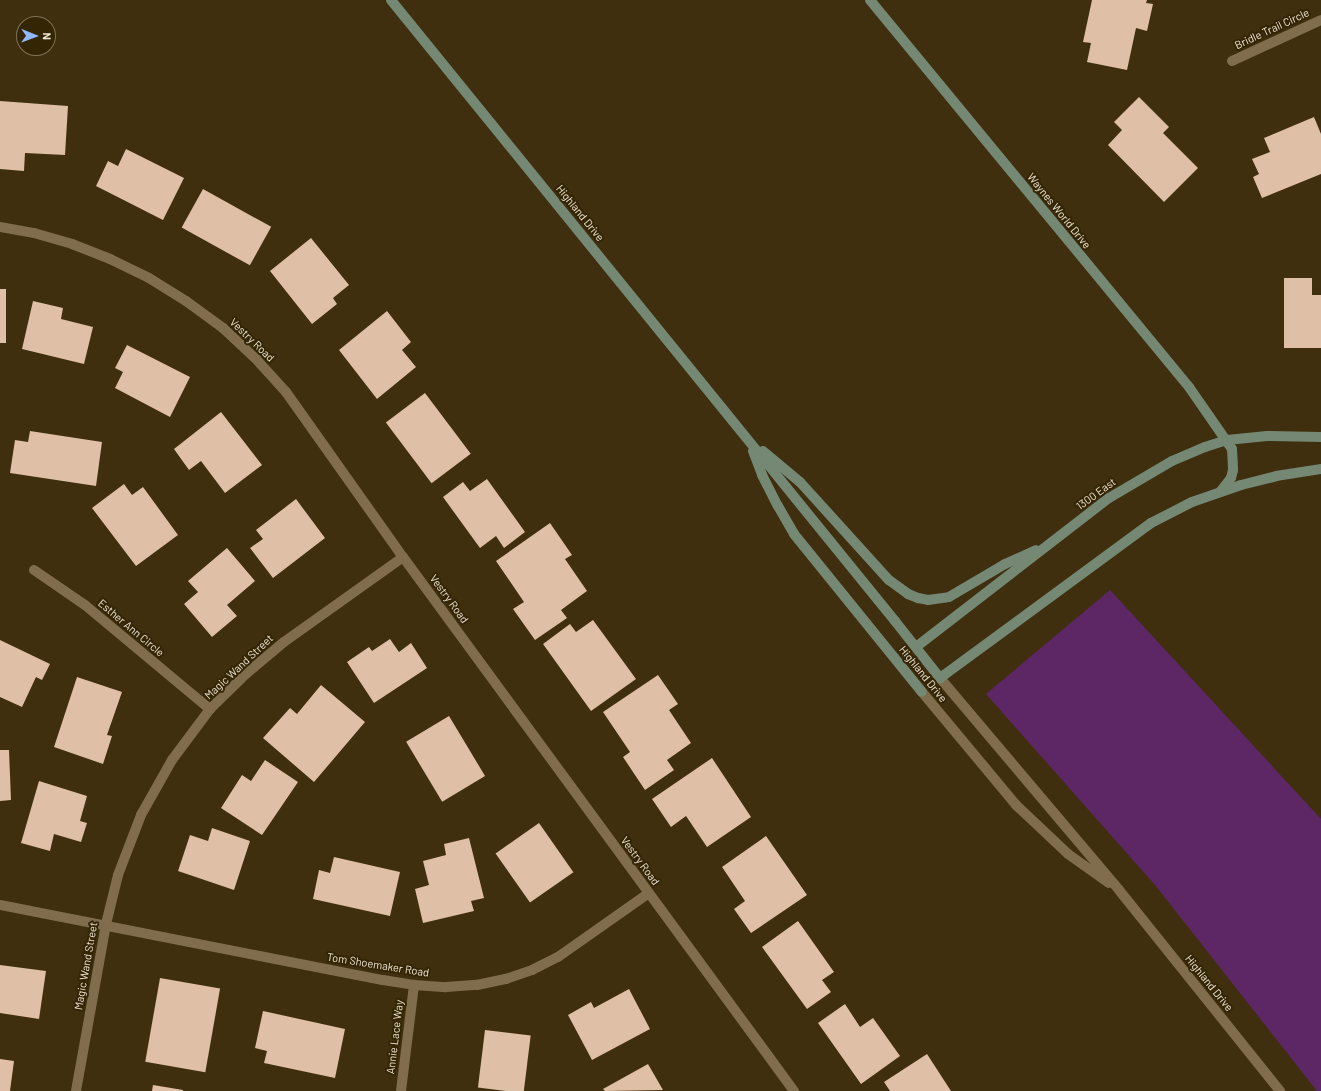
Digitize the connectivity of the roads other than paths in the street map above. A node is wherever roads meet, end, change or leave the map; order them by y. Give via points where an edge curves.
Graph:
1 (391, 0) edge
2 (870, 0) edge
3 (1321, 20) edge
4 (1232, 61) dead end
5 (0, 227) edge
6 (1321, 437) edge
7 (1227, 440) junction
8 (750, 442) junction
9 (1321, 469) edge
10 (1221, 491) junction
11 (1048, 545) junction
12 (403, 557) junction
13 (34, 570) dead end
14 (916, 647) junction
15 (940, 678) junction
16 (922, 692) joint
17 (210, 709) junction
18 (1118, 890) junction
19 (649, 893) junction
20 (0, 904) edge
21 (106, 924) junction
22 (414, 985) junction
23 (76, 1091) edge
24 (401, 1091) edge
25 (794, 1091) edge
26 (1280, 1091) edge

1 - 8 main road, Highland Drive
2 - 7 main road, Waynes World Drive via 1189,387
3 - 4 street, Bridle Trail Circle
5 - 12 street, Vestry Road via 72,244 110,259 149,278 223,328 286,392
6 - 7 main road, 1300 East via 1267,436
7 - 10 main road, Waynes World Drive via 1232,449 1233,470 1231,478
7 - 11 main road, 1300 East via 1184,455 1147,474 1109,498
8 - 11 main road via 800,482 889,580 918,598 928,600 949,597 1005,564
8 - 14 main road, Highland Drive
8 - 16 main road, Highland Drive via 762,475 794,534
9 - 10 main road via 1276,476
10 - 15 main road via 1176,510 1139,531
11 - 14 main road, 1300 East
12 - 17 street, Magic Wand Street via 284,642 247,672
12 - 19 street, Vestry Road
13 - 17 street, Esther Ann Circle via 85,605
14 - 15 main road, Highland Drive
15 - 18 street, Highland Drive
16 - 18 street, Highland Drive via 1016,805 1068,854
17 - 21 street, Magic Wand Street via 172,760 142,815 118,875
18 - 26 street, Highland Drive
19 - 22 street, Tom Shoemaker Road via 558,958 532,970 477,985
19 - 25 street, Vestry Road
20 - 21 street, Tom Shoemaker Road
21 - 22 street, Tom Shoemaker Road
21 - 23 street, Magic Wand Street
22 - 24 street, Annie Lace Way

